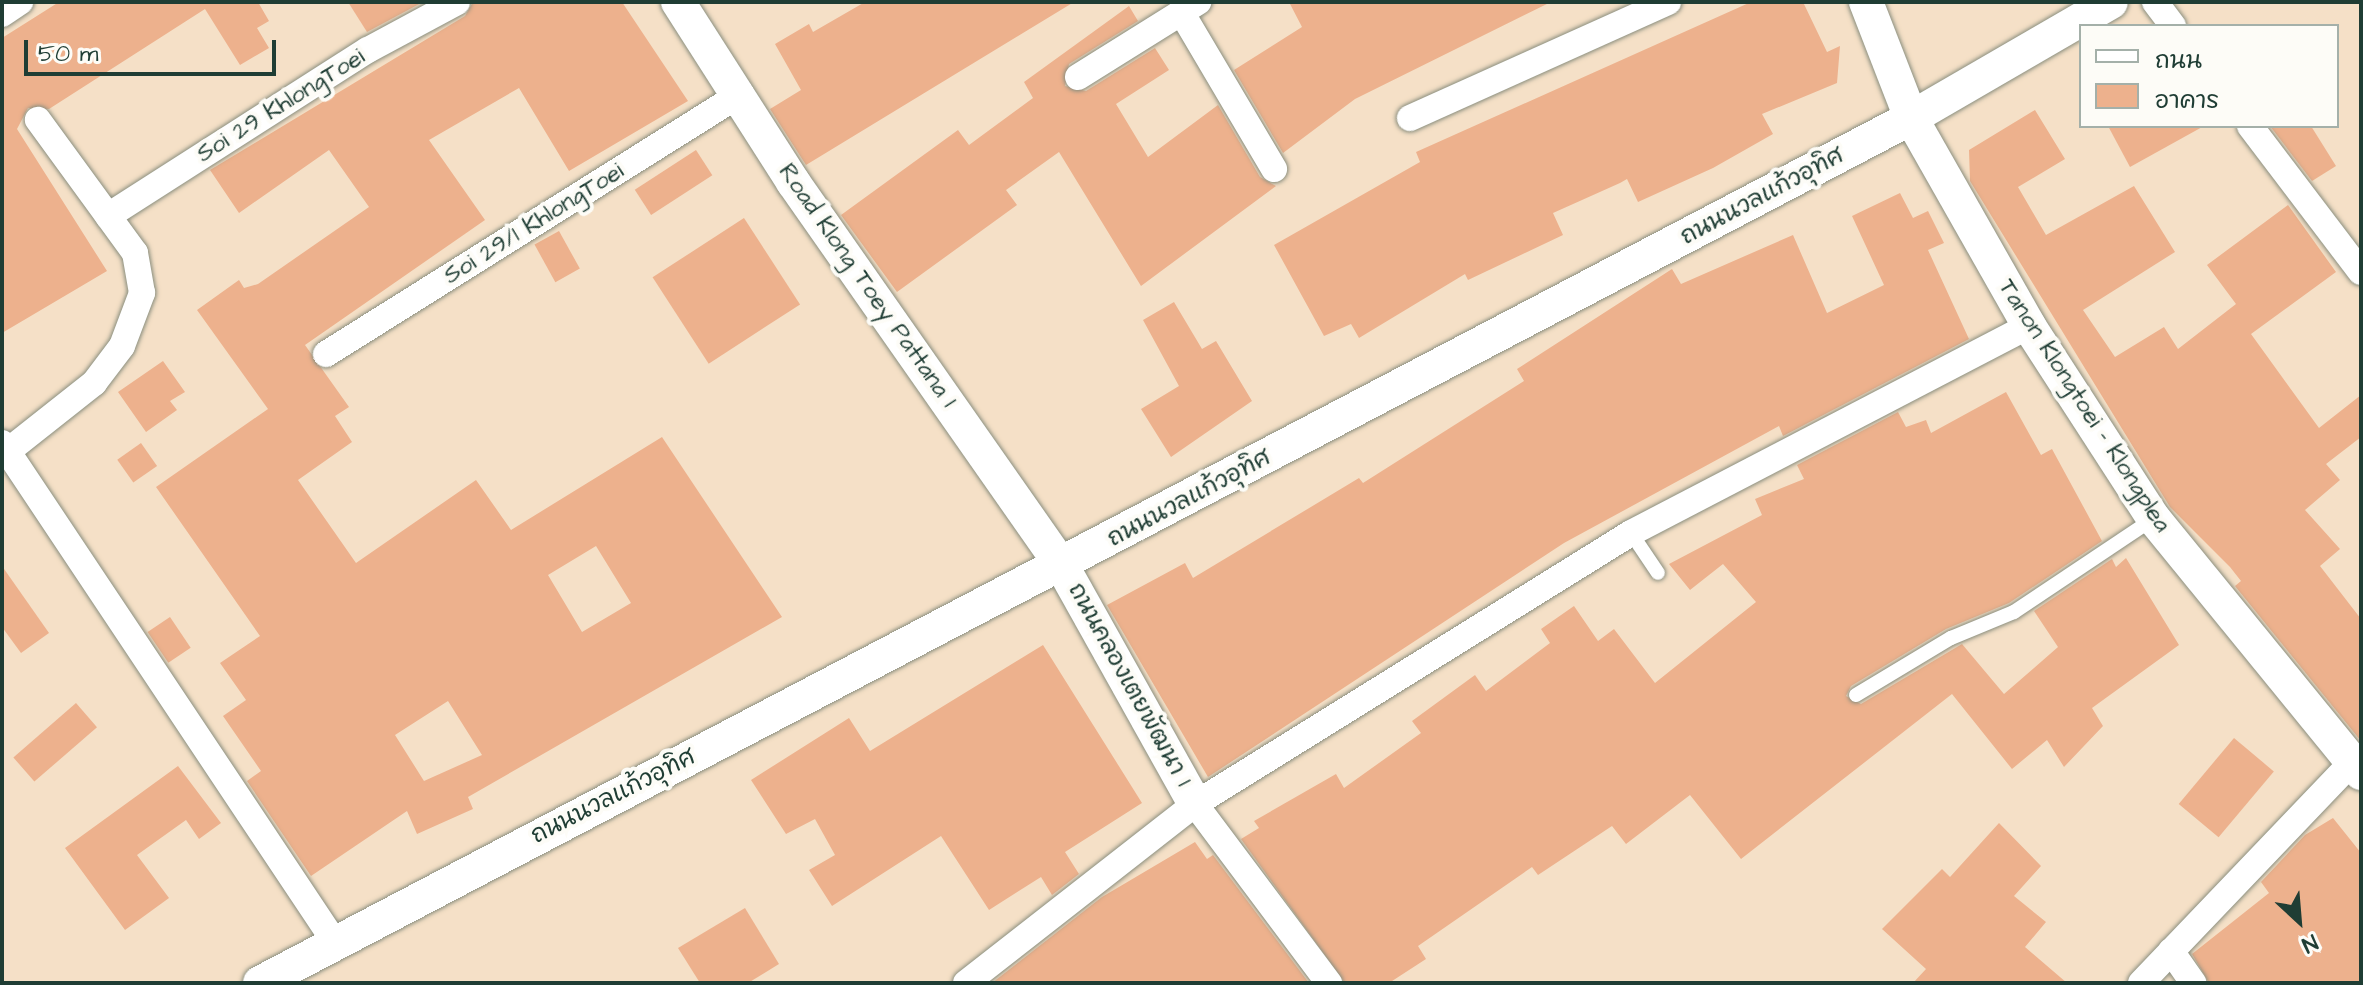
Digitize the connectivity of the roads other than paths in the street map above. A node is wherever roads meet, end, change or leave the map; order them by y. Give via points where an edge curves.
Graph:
1 (20, 2) edge
2 (457, 2) edge
3 (678, 2) edge
4 (1668, 2) edge
5 (1866, 2) edge
6 (2111, 2) edge
7 (2155, 2) edge
8 (1190, 8) edge
9 (2, 14) edge
10 (2172, 24) edge
11 (1078, 77) dead end
12 (741, 94) junction
13 (1410, 118) dead end
14 (1911, 118) junction
15 (38, 120) dead end
16 (2252, 128) edge
17 (1274, 169) dead end
18 (108, 216) junction
19 (2361, 272) edge
20 (2029, 326) junction
21 (326, 354) dead end
22 (5, 447) edge
23 (2154, 519) junction
24 (1631, 533) junction
25 (1062, 566) junction
26 (1658, 573) dead end
27 (1856, 695) dead end
28 (2357, 768) edge
29 (1195, 804) junction
30 (334, 941) junction
31 (2171, 951) junction
32 (260, 983) edge
33 (966, 983) edge
34 (1329, 983) edge
35 (2141, 983) edge
36 (2193, 983) edge

1 - 9 street
2 - 18 street, Soi 29 KhlongToei via 368,50
3 - 12 street, Road Klong Toey Pattana 1
4 - 13 street
5 - 14 street, Tanon Klongtoei - Klongplea
6 - 14 street, ถนนนวลแก้วอุทิศ
7 - 10 street
8 - 11 street
8 - 17 street
12 - 21 street, Soi 29/1 KhlongToei
12 - 25 street, Road Klong Toey Pattana 1 via 793,182
14 - 20 street, Tanon Klongtoei - Klongplea
14 - 25 street, ถนนนวลแก้วอุทิศ
15 - 18 street
16 - 19 street
18 - 22 street via 142,275 134,319 94,383
20 - 23 street, Tanon Klongtoei - Klongplea
20 - 24 street
22 - 30 street
23 - 27 lane via 2014,612 1951,638
23 - 28 street, Tanon Klongtoei - Klongplea
24 - 26 lane
24 - 29 street
25 - 29 street, ถนนคลองเตยพัฒนา 1
25 - 30 street, ถนนนวลแก้วอุทิศ
28 - 31 street
29 - 33 street
29 - 34 street
30 - 32 street, ถนนนวลแก้วอุทิศ
31 - 35 street
31 - 36 street

